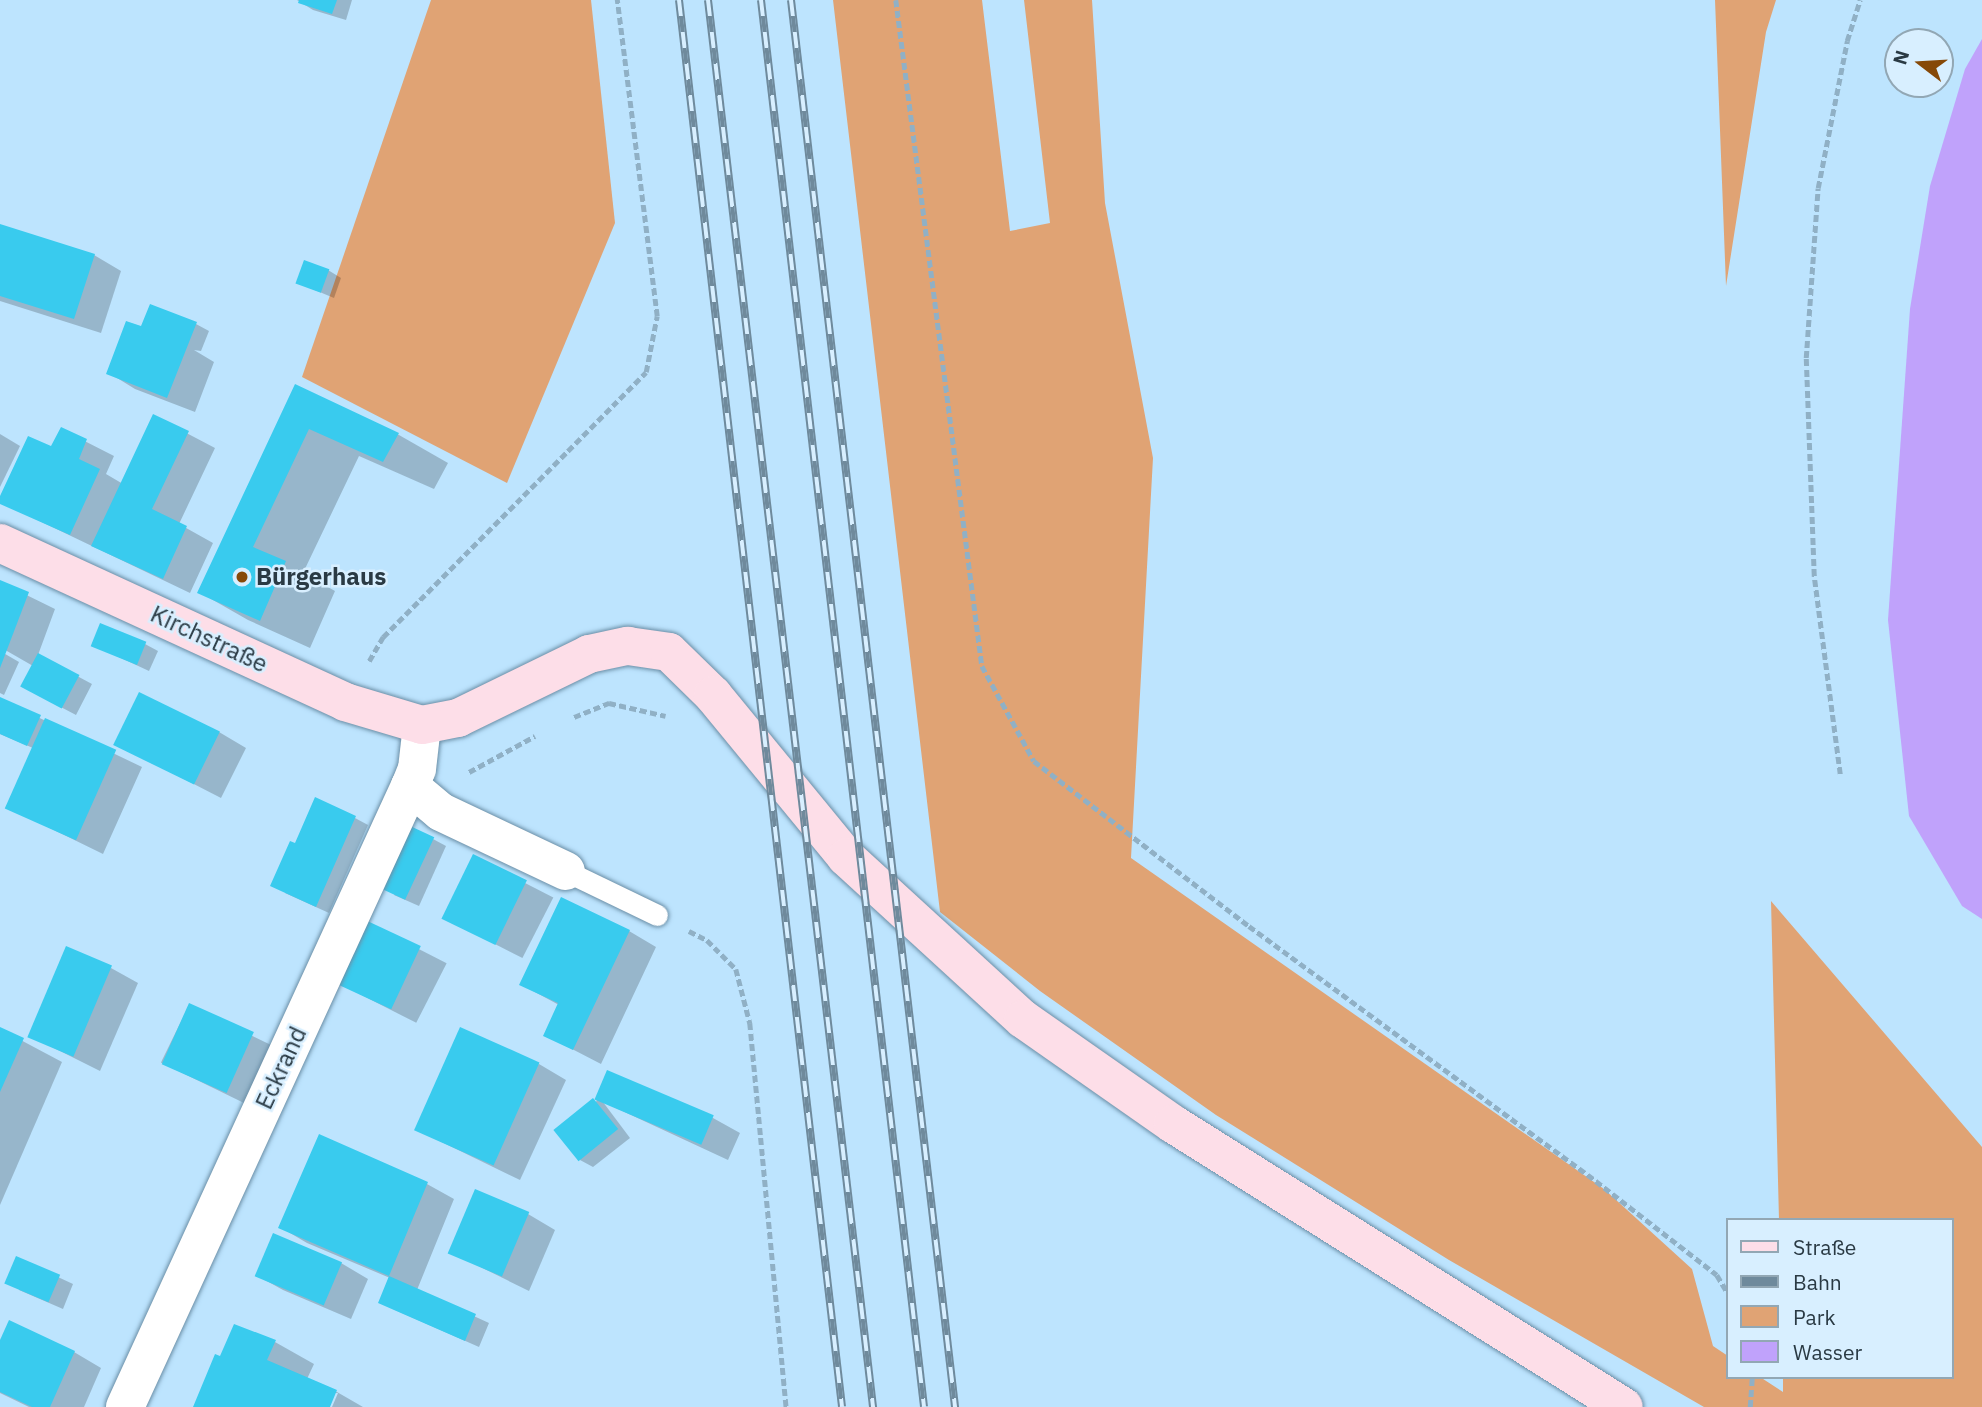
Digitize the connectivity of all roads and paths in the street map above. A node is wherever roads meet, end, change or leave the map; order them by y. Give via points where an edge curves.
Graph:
1 (617, 0) edge
2 (896, 0) edge
3 (1860, 0) edge
4 (0, 542) edge
5 (345, 702) junction
6 (422, 725) junction
7 (1840, 774) dead end
8 (410, 786) junction
9 (566, 871) joint
10 (657, 915) joint
11 (1727, 1291) edge
12 (1752, 1379) edge
13 (125, 1407) edge
14 (786, 1407) edge
15 (1624, 1407) edge
16 (1750, 1407) edge

1 - 5 path via 657,316 646,372 383,637
2 - 11 path via 982,666 1034,761 1607,1190 1717,1275
3 - 7 path via 1847,41 1818,188 1806,358 1814,576
4 - 5 street, Kirchstraße
5 - 6 street, Kirchstraße
6 - 8 street, Eckrand via 417,769
6 - 15 street via 458,718 589,653 628,646 669,652 713,695 846,857 1023,1019 1173,1124
8 - 9 street via 441,812
8 - 13 street, Eckrand
9 - 10 lane
10 - 14 path via 707,940 736,969 747,1009
12 - 16 path

